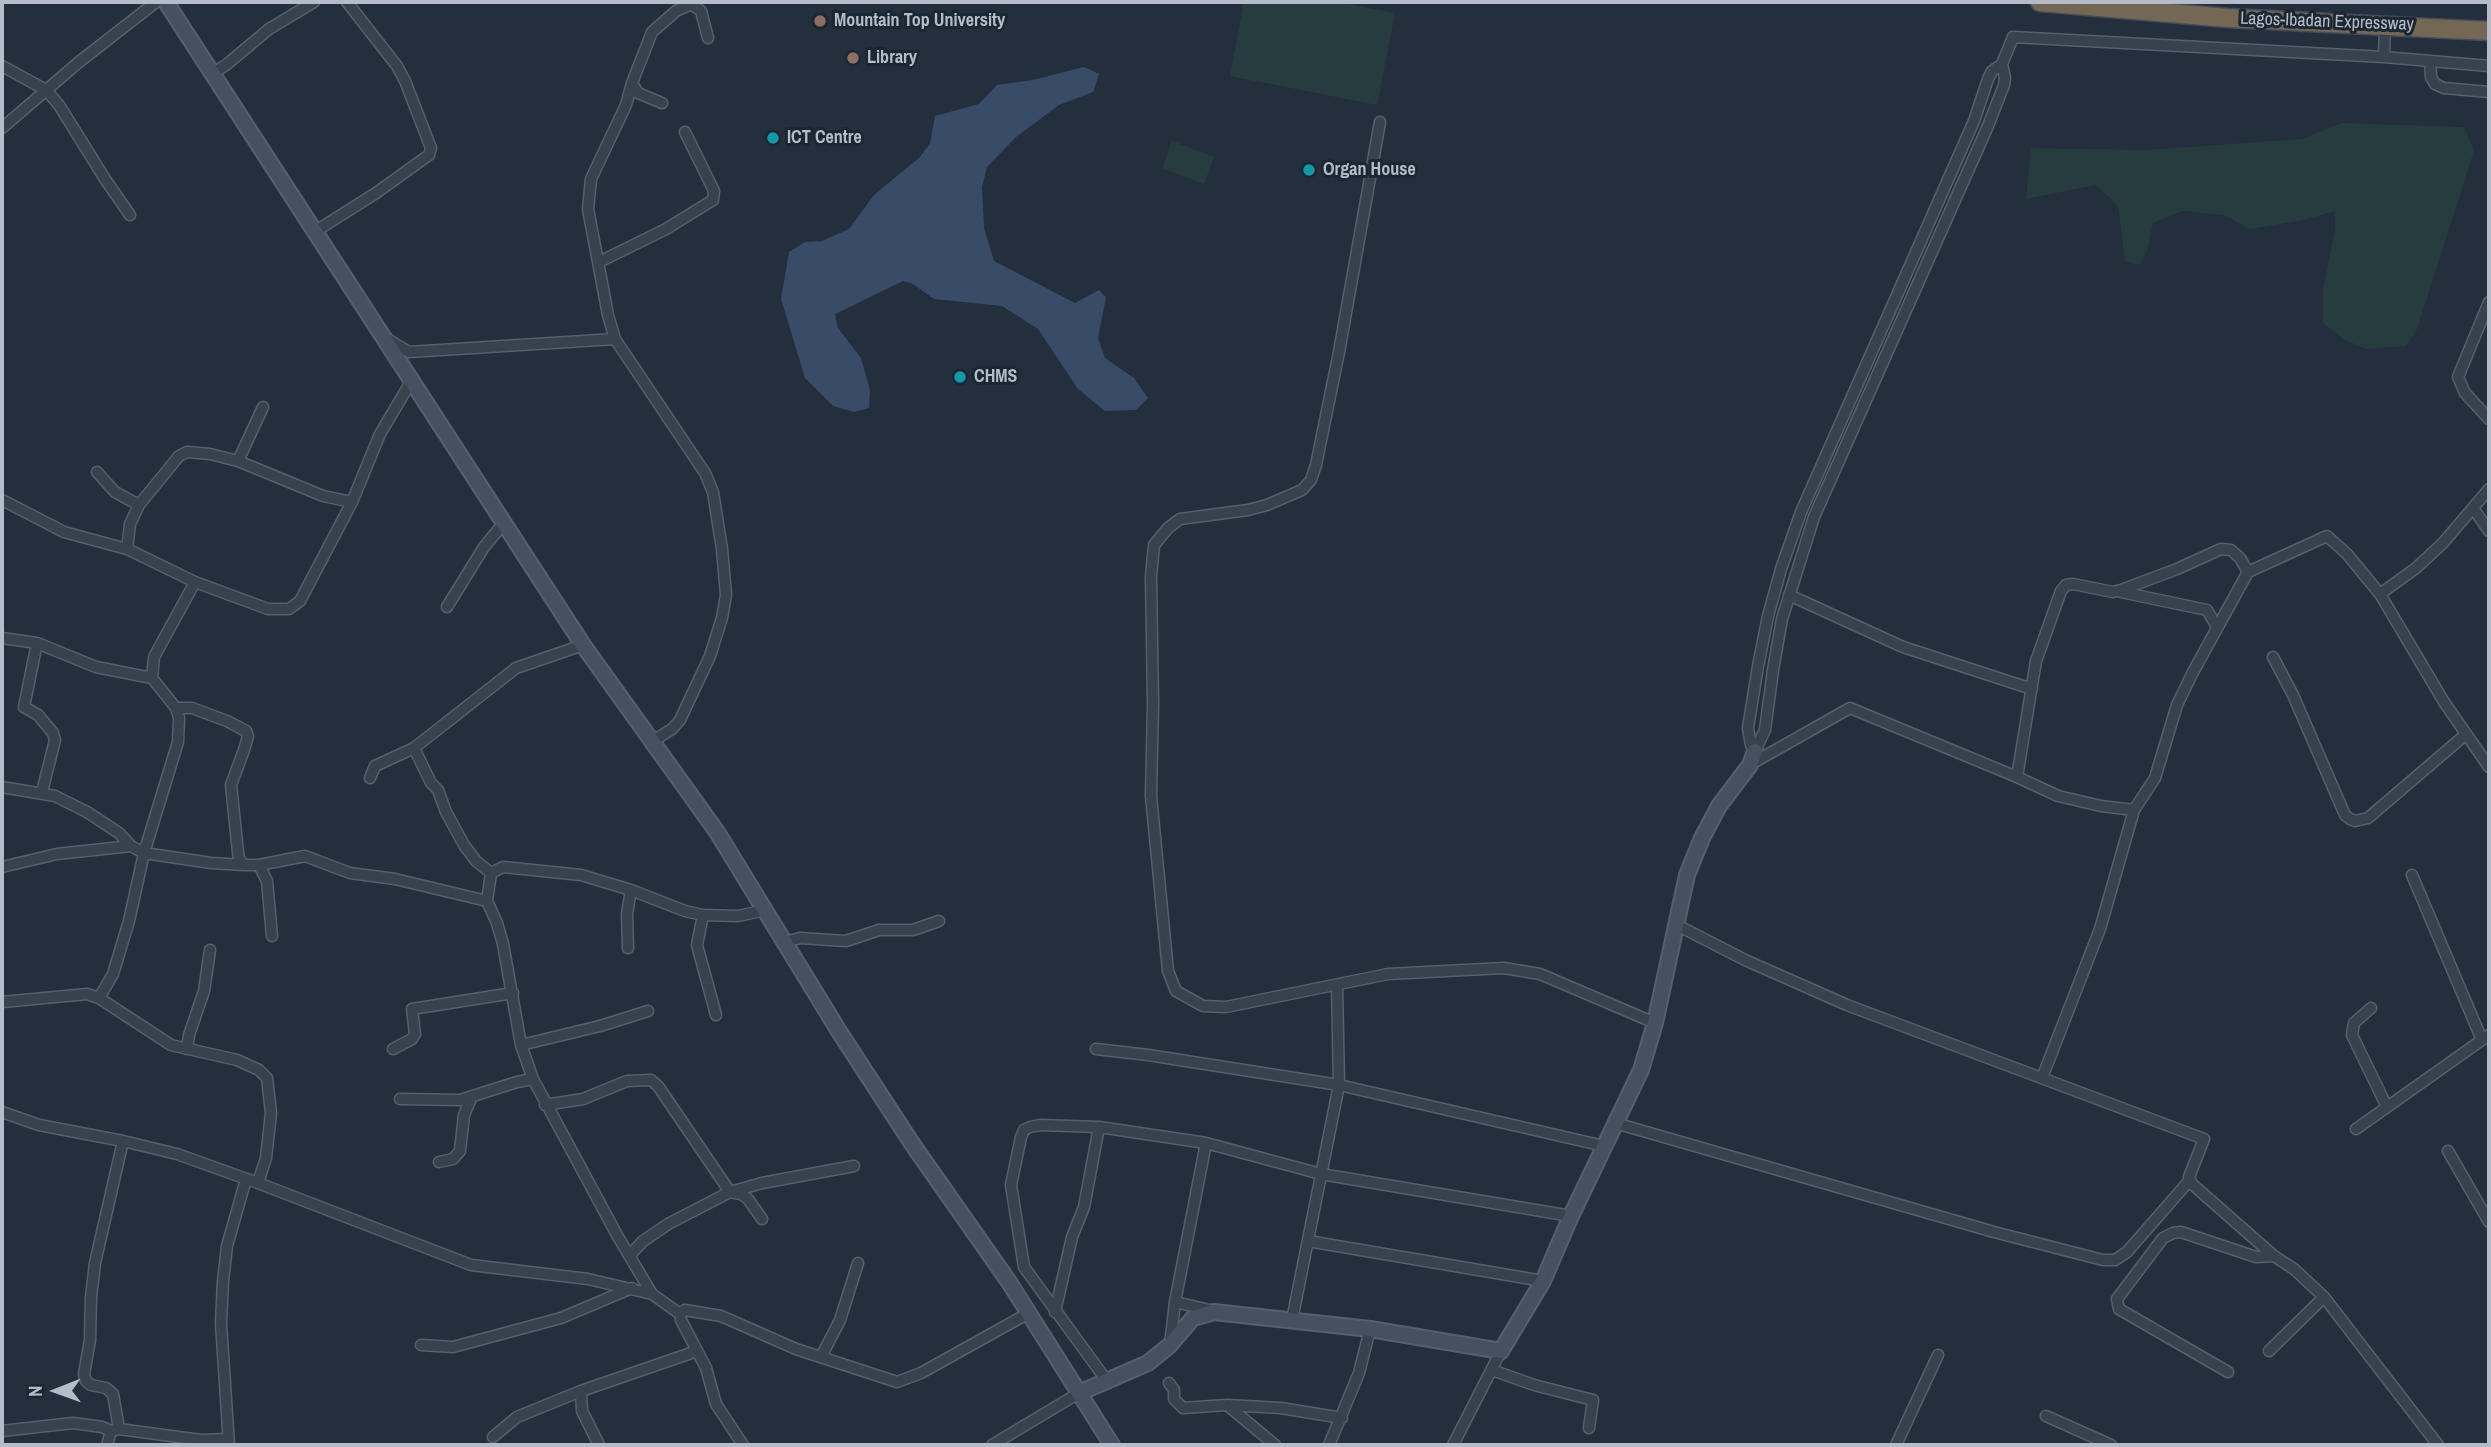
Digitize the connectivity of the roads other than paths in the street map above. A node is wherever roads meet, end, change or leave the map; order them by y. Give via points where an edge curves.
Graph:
1 (156, 2) edge
2 (166, 2) edge
3 (314, 2) edge
4 (347, 2) edge
5 (2040, 2) edge
6 (2385, 25) junction
7 (2489, 31) edge
8 (708, 38) dead end
9 (2384, 57) junction
10 (2430, 62) junction
11 (2002, 64) junction
12 (2, 66) edge
13 (2489, 66) edge
14 (211, 74) junction
15 (632, 83) junction
16 (46, 90) junction
17 (2489, 92) edge
18 (662, 103) dead end
19 (1380, 122) dead end
20 (2, 128) edge
21 (685, 132) dead end
22 (130, 215) dead end
23 (316, 231) junction
24 (599, 262) junction
25 (2489, 302) edge
26 (383, 335) junction
27 (615, 339) junction
28 (412, 380) junction
29 (263, 407) dead end
30 (2489, 419) edge
31 (238, 461) junction
32 (97, 472) dead end
33 (2489, 489) edge
34 (2, 500) edge
35 (352, 502) junction
36 (139, 505) junction
37 (2473, 508) junction
38 (503, 524) junction
39 (2489, 531) edge
40 (127, 549) junction
41 (2249, 572) junction
42 (195, 582) junction
43 (2118, 591) junction
44 (2380, 594) junction
45 (1789, 595) junction
46 (447, 607) dead end
47 (2217, 627) junction
48 (2, 638) edge
49 (37, 643) junction
50 (583, 645) junction
51 (2273, 657) dead end
52 (152, 673) junction
53 (2032, 689) junction
54 (176, 708) junction
55 (2465, 735) junction
56 (653, 741) junction
57 (414, 748) junction
58 (1752, 758) junction
59 (2489, 767) edge
60 (2017, 777) junction
61 (370, 778) dead end
62 (2, 787) edge
63 (42, 792) junction
64 (2134, 810) junction
65 (131, 846) junction
66 (144, 853) junction
67 (244, 865) junction
68 (259, 865) junction
69 (2, 867) edge
70 (491, 873) junction
71 (2412, 876) dead end
72 (631, 890) junction
73 (487, 901) junction
74 (766, 910) junction
75 (703, 915) junction
76 (939, 921) dead end
77 (1675, 925) junction
78 (272, 936) dead end
79 (785, 942) junction
80 (628, 948) dead end
81 (210, 950) dead end
82 (1337, 985) junction
83 (513, 993) junction
84 (99, 998) junction
85 (2, 1002) edge
86 (2371, 1008) dead end
87 (648, 1012) dead end
88 (716, 1015) dead end
89 (1655, 1023) junction
90 (2486, 1038) edge
91 (521, 1045) junction
92 (187, 1049) junction
93 (393, 1049) dead end
94 (1096, 1049) dead end
95 (2042, 1078) junction
96 (533, 1079) junction
97 (1339, 1085) junction
98 (472, 1096) junction
99 (400, 1099) dead end
100 (545, 1105) junction
101 (2386, 1107) junction
102 (2, 1112) edge
103 (1615, 1123) junction
104 (1099, 1127) junction
105 (2356, 1129) dead end
106 (124, 1141) junction
107 (1206, 1143) junction
108 (1604, 1146) junction
109 (2448, 1151) dead end
110 (439, 1163) dead end
111 (854, 1166) dead end
112 (1321, 1174) junction
113 (246, 1179) junction
114 (2189, 1181) junction
115 (258, 1183) junction
116 (730, 1192) junction
117 (1571, 1216) junction
118 (762, 1219) dead end
119 (2489, 1222) edge
120 (1308, 1241) junction
121 (630, 1255) junction
122 (2274, 1256) junction
123 (858, 1263) dead end
124 (1543, 1281) junction
125 (633, 1288) junction
126 (652, 1294) junction
127 (2324, 1297) junction
128 (1175, 1301) junction
129 (1055, 1312) junction
130 (1214, 1312) junction
131 (680, 1314) junction
132 (1027, 1314) junction
133 (1292, 1320) junction
134 (1370, 1329) junction
135 (421, 1345) dead end
136 (1170, 1345) junction
137 (1501, 1350) junction
138 (697, 1351) junction
139 (2269, 1351) dead end
140 (1938, 1355) dead end
141 (821, 1357) junction
142 (1492, 1370) junction
143 (2228, 1371) dead end
144 (1107, 1381) junction
145 (1169, 1383) dead end
146 (580, 1391) junction
147 (1079, 1393) junction
148 (1227, 1405) junction
149 (2046, 1416) dead end
150 (1342, 1418) junction
151 (1589, 1428) dead end
152 (115, 1430) junction
153 (2, 1431) edge
154 (493, 1437) dead end
155 (228, 1442) edge
156 (107, 1445) edge
157 (599, 1445) edge
158 (743, 1445) edge
159 (992, 1445) edge
160 (1112, 1445) edge
161 (1275, 1445) edge
162 (1329, 1445) edge
163 (1453, 1445) edge
164 (1896, 1445) edge
165 (2111, 1445) edge
166 (2438, 1445) edge

1 - 16 street
2 - 14 street
3 - 14 street via 269,29
4 - 23 street via 397,66 431,148 429,155 376,194
5 - 6 highway, Lagos-Ibadan Expressway
6 - 7 highway, Lagos-Ibadan Expressway
6 - 9 street
8 - 15 street via 701,11 691,4 676,11 652,32
9 - 10 street
9 - 11 street via 2013,37
10 - 13 street
10 - 17 street via 2435,84
11 - 45 street via 2004,85 1988,126 1814,517
11 - 58 street via 1988,79 1974,121 1801,512 1781,569 1758,666 1748,728
12 - 16 street
14 - 23 street
15 - 18 street via 638,93
15 - 24 street via 590,188 588,209
16 - 20 street
16 - 22 street
19 - 82 street via 1311,480 1302,490 1267,505 1180,519 1154,545 1151,576 1151,796 1168,971 1176,991 1203,1006 1226,1007
21 - 24 street via 714,191 713,200
23 - 26 street
24 - 27 street
25 - 30 street via 2458,377 2465,393
26 - 27 street via 409,352
26 - 28 street
27 - 56 street via 705,473 713,492 722,549 726,594 710,656 680,720
28 - 35 street via 380,434
28 - 38 street
29 - 31 street
31 - 35 street via 323,496
31 - 36 street via 210,454 179,456
32 - 36 street via 116,492
33 - 37 street
34 - 40 street via 64,532
35 - 42 street via 300,601 289,609 268,609
36 - 40 street via 130,524
37 - 39 street
37 - 44 street via 2416,568
38 - 46 street
38 - 50 street
40 - 42 street
41 - 43 street via 2231,550 2221,549
41 - 44 street via 2327,536
41 - 47 street
42 - 52 street via 159,647
43 - 47 street via 2207,610
43 - 53 street via 2066,585 2036,661
44 - 55 street
45 - 53 street via 1903,647
45 - 58 street via 1765,730
47 - 64 street via 2177,705 2155,778
48 - 49 street
49 - 52 street via 96,667 134,676
49 - 63 street via 24,707 38,715 55,740
50 - 56 street
50 - 57 street via 516,668
51 - 55 street via 2350,819 2368,818
52 - 54 street
53 - 60 street
54 - 66 street via 178,743
54 - 67 street via 192,708 246,731 231,785 239,859
55 - 59 street
56 - 74 street
57 - 61 street via 375,766
57 - 70 street via 464,845
58 - 60 street via 1850,708
58 - 77 street via 1702,838
60 - 64 street via 2058,796
62 - 63 street
63 - 65 street via 86,812
64 - 95 street via 2100,929
65 - 66 street
65 - 69 street via 57,854
66 - 67 street
66 - 84 street via 113,974
67 - 68 street
68 - 73 street via 305,856 350,873
68 - 78 street via 267,881
70 - 72 street via 503,867 535,869 582,875
70 - 73 street
71 - 90 street
72 - 75 street
72 - 80 street
73 - 83 street via 497,923
74 - 75 street via 738,916
74 - 79 street
75 - 88 street via 698,945
76 - 79 street via 913,930 879,930 846,941 800,938
77 - 89 street
77 - 95 street via 1847,1005
79 - 132 street
81 - 92 street
82 - 89 street via 1388,974 1504,968 1540,974
82 - 97 street
83 - 91 street
83 - 93 street via 412,1009 415,1034
84 - 85 street via 72,994
84 - 92 street via 157,1037
86 - 101 street via 2354,1023 2352,1035
87 - 91 street
89 - 103 street via 1641,1070
90 - 101 street
91 - 96 street
92 - 115 street via 237,1060 267,1078 269,1139
94 - 97 street
95 - 114 street via 2204,1139
96 - 98 street
96 - 100 street
97 - 108 street
97 - 112 street
98 - 99 street
98 - 110 street via 464,1115 460,1151
100 - 116 street via 583,1099 626,1081 651,1080
100 - 121 street
101 - 105 street
102 - 106 street via 39,1125
103 - 108 street
103 - 114 street via 2103,1260 2127,1252
104 - 107 street
104 - 129 street via 1084,1206
104 - 129 street via 1030,1127 1024,1130 1015,1159 1011,1185 1024,1267
106 - 113 street
106 - 152 street via 95,1263 90,1349 84,1374 90,1385 113,1394
107 - 112 street
107 - 128 street
108 - 117 street
109 - 119 street
111 - 116 street
112 - 117 street
112 - 120 street
113 - 115 street
113 - 155 street via 227,1246 223,1281
114 - 122 street
115 - 125 street via 471,1265
116 - 118 street via 748,1199
116 - 121 street via 668,1224
117 - 124 street
120 - 124 street
120 - 133 street
121 - 126 street
122 - 127 street
122 - 143 street via 2256,1257 2173,1233 2163,1238 2117,1299 2119,1309
123 - 141 street
124 - 137 street
125 - 126 street
125 - 135 street via 561,1318 453,1347
126 - 131 street
127 - 139 street
127 - 166 street
128 - 130 street
128 - 136 street
129 - 144 street
130 - 133 street
130 - 136 street via 1193,1318
131 - 138 street
131 - 141 street via 685,1310 721,1316
132 - 141 street via 901,1382
132 - 147 street
133 - 134 street
134 - 137 street
134 - 150 street
136 - 144 street via 1148,1363
137 - 142 street
138 - 146 street
138 - 158 street via 716,1404
140 - 164 street
142 - 151 street via 1593,1400
142 - 163 street
144 - 147 street
145 - 148 street via 1183,1408
146 - 154 street via 517,1417
146 - 157 street via 582,1411
147 - 159 street
147 - 160 street
148 - 150 street
148 - 161 street
149 - 165 street
150 - 162 street
152 - 153 street via 73,1423
152 - 155 street
152 - 156 street

